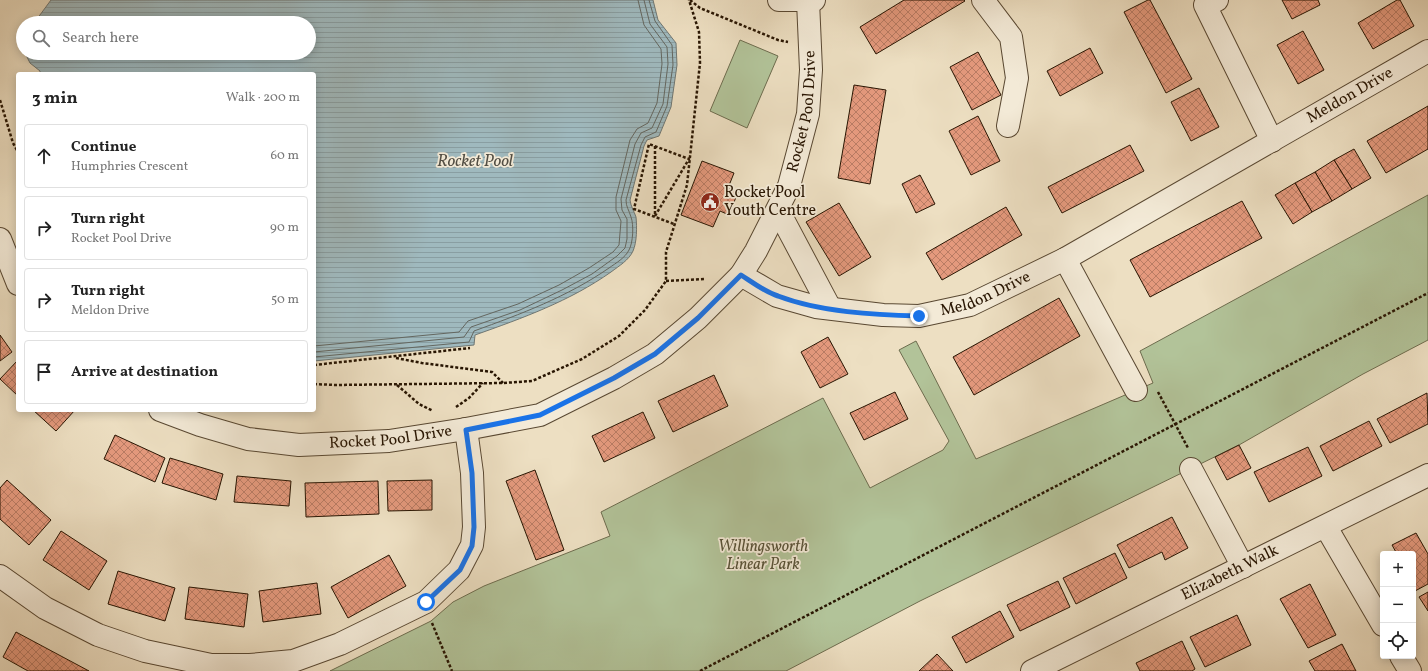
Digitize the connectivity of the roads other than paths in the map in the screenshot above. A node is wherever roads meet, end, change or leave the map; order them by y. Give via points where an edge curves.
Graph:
1 (779, 0) edge
2 (811, 0) edge
3 (983, 0) edge
4 (1217, 0) edge
5 (1428, 51) edge
6 (1008, 126) dead end
7 (1272, 141) junction
8 (778, 210) junction
9 (0, 239) edge
10 (1065, 259) junction
11 (741, 275) junction
12 (16, 279) edge
13 (830, 308) junction
14 (1136, 390) road end
15 (165, 412) edge
16 (452, 424) junction
17 (1191, 469) dead end
18 (1428, 475) edge
19 (1326, 526) junction
20 (1243, 567) junction
21 (0, 576) edge
22 (1382, 623) edge
23 (1403, 659) edge
24 (211, 668) edge
25 (1032, 671) edge
26 (1410, 671) edge

1 - 2 street, Rocket Pool Drive
2 - 8 street, Rocket Pool Drive via 808,114 789,186
3 - 6 street via 1011,37 1017,78
4 - 7 street via 1204,6
5 - 7 street, Meldon Drive
7 - 10 street, Meldon Drive
8 - 11 street, Rocket Pool Drive
8 - 13 street
9 - 12 street
10 - 13 street, Meldon Drive via 970,306 919,316 883,315
10 - 14 street
11 - 13 street, Meldon Drive via 777,296 816,307
11 - 16 street, Rocket Pool Drive via 698,318 661,349 614,378 540,415
15 - 16 street, Rocket Pool Drive via 248,439 299,445 389,441
16 - 24 street via 472,473 472,546 460,570 426,602 340,644 293,661
17 - 20 street
18 - 19 street, Elizabeth Walk
19 - 20 street, Elizabeth Walk
19 - 22 street
20 - 25 street, Elizabeth Walk
21 - 24 street via 45,608 98,635 145,651
23 - 26 street

